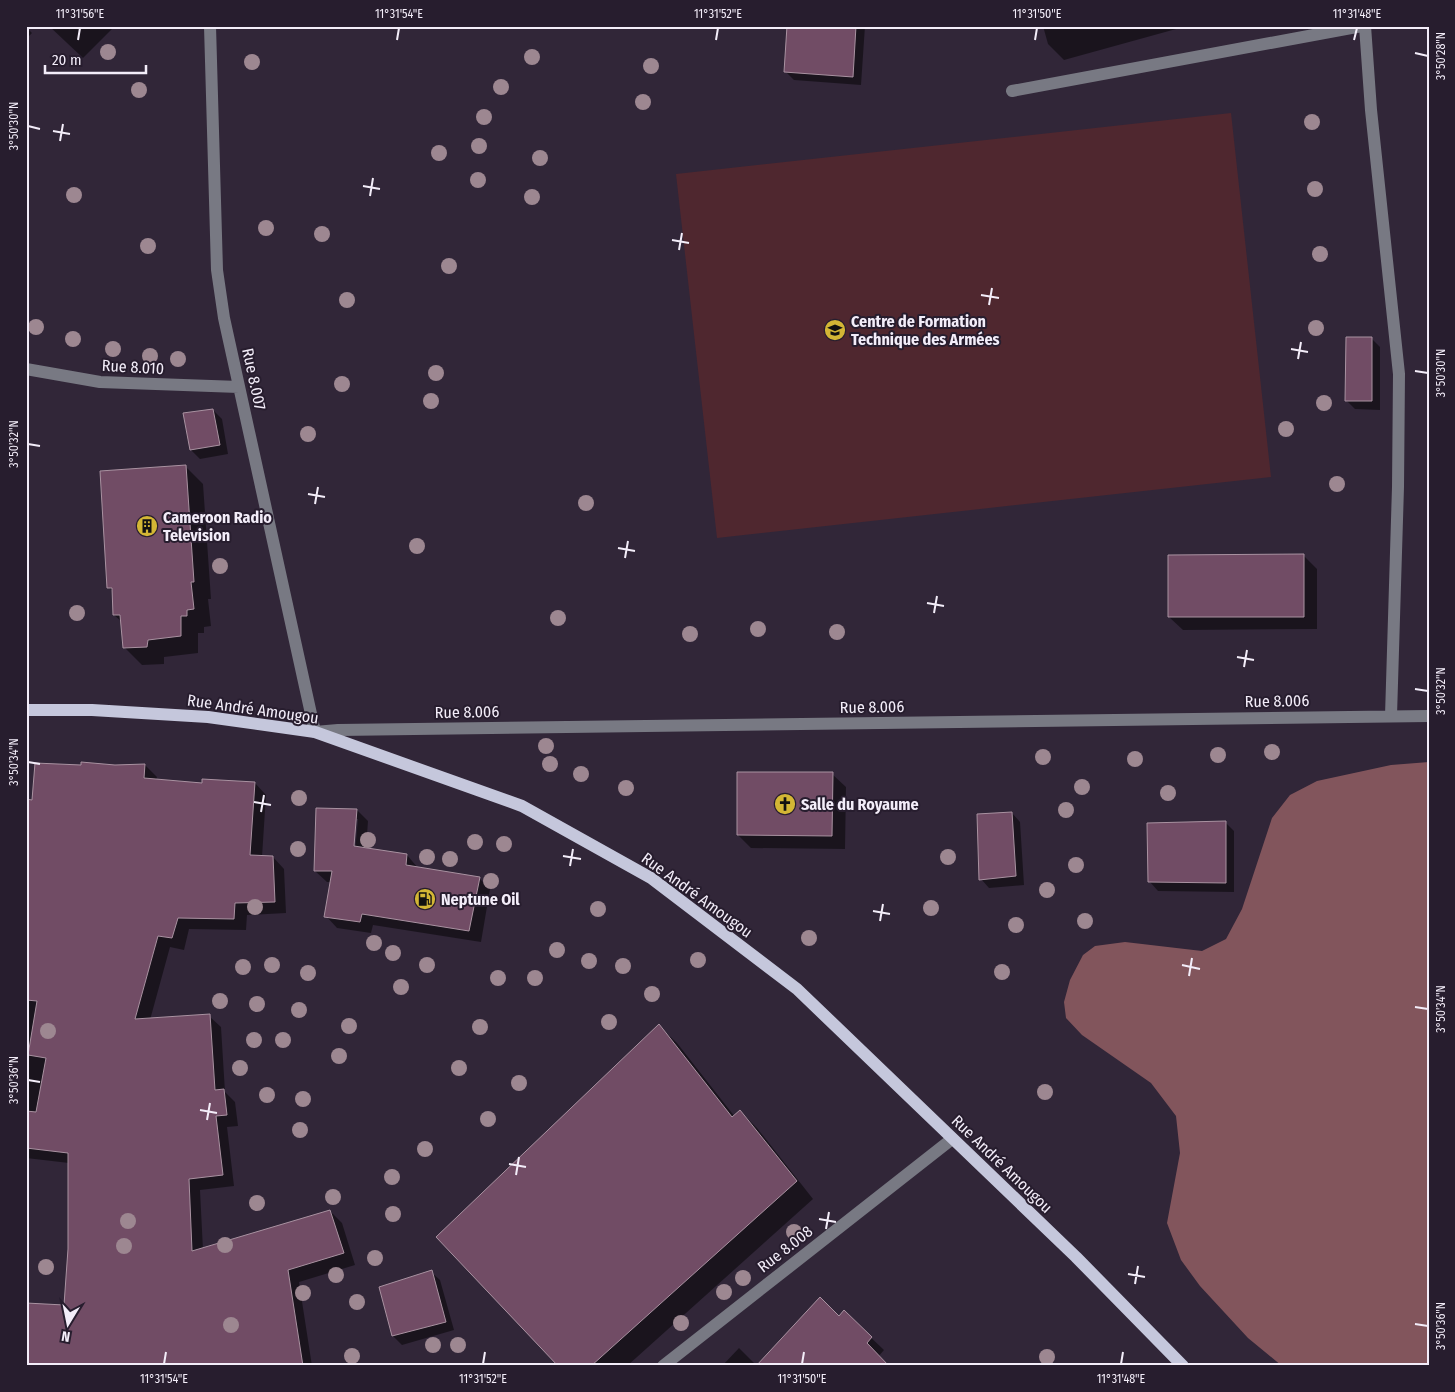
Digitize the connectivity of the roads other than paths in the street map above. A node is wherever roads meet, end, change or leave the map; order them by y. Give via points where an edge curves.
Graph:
1 (210, 26) edge
2 (1363, 26) edge
3 (1012, 92) dead end
4 (26, 369) edge
5 (238, 388) junction
6 (26, 710) edge
7 (1391, 716) junction
8 (1429, 716) edge
9 (315, 732) junction
10 (952, 1139) junction
11 (663, 1366) edge
12 (1183, 1366) edge

1 - 5 street, Rue 8.007 via 217,270
2 - 3 street
2 - 7 street via 1399,374
4 - 5 street, Rue 8.010 via 100,382
5 - 9 street, Rue 8.007
6 - 9 main road, Rue André Amougou via 208,716
7 - 8 street, Rue 8.006
7 - 9 street, Rue 8.006
9 - 10 main road, Rue André Amougou via 522,806 651,878 796,988
10 - 11 street, Rue 8.008
10 - 12 main road, Rue André Amougou via 1076,1257

